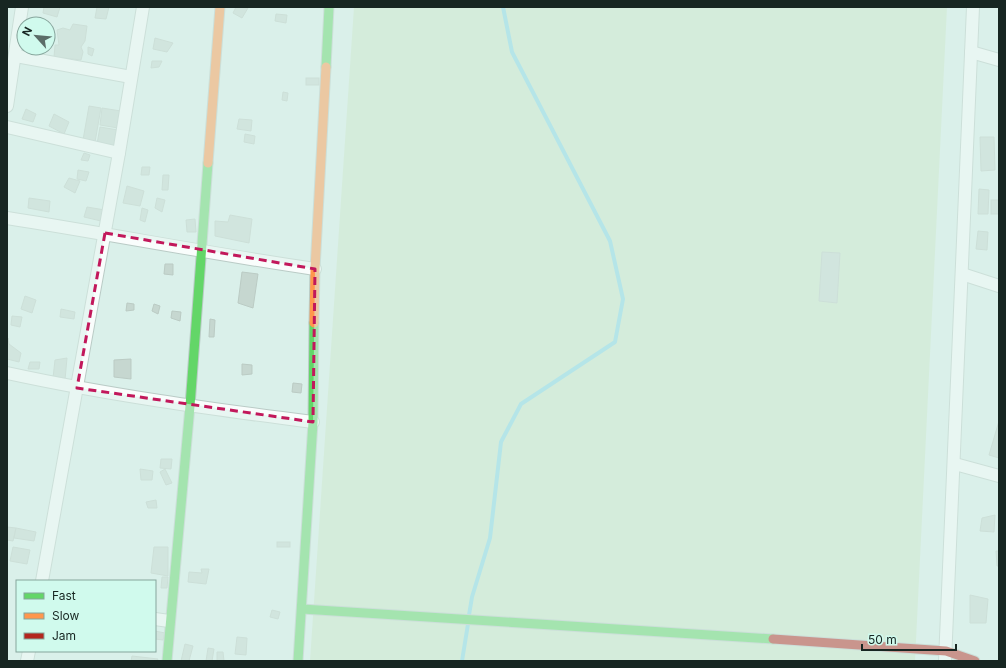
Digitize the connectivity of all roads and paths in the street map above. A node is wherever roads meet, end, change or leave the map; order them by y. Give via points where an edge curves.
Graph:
1 (143, 7) edge
2 (220, 7) edge
3 (329, 7) edge
4 (973, 7) edge
5 (971, 52) junction
6 (16, 56) joint
7 (999, 60) edge
8 (132, 77) junction
9 (7, 106) edge
10 (7, 127) edge
11 (119, 153) junction
12 (7, 218) edge
13 (105, 233) junction
14 (202, 252) junction
15 (315, 269) junction
16 (962, 274) junction
17 (999, 286) edge
18 (7, 373) edge
19 (77, 388) junction
20 (190, 406) junction
21 (314, 422) junction
22 (955, 464) junction
23 (999, 476) edge
24 (42, 580) edge
25 (302, 610) junction
26 (156, 619) edge
27 (169, 621) junction
28 (946, 656) edge
29 (167, 661) edge
30 (298, 661) edge
31 (975, 661) edge

1 - 8 street
2 - 14 street
3 - 15 street
4 - 5 street
5 - 7 street
5 - 16 street
6 - 8 street
6 - 9 street
8 - 11 street
10 - 11 street
11 - 13 street
12 - 13 street
13 - 14 street
13 - 19 street
14 - 15 street
14 - 20 street
15 - 21 street
16 - 17 street
16 - 22 street
18 - 19 street
19 - 20 street
19 - 24 street
20 - 21 street
20 - 27 street
21 - 25 street
22 - 23 street
22 - 28 street
25 - 28 street via 759,637
25 - 30 street
26 - 27 street
27 - 29 street
28 - 31 street

